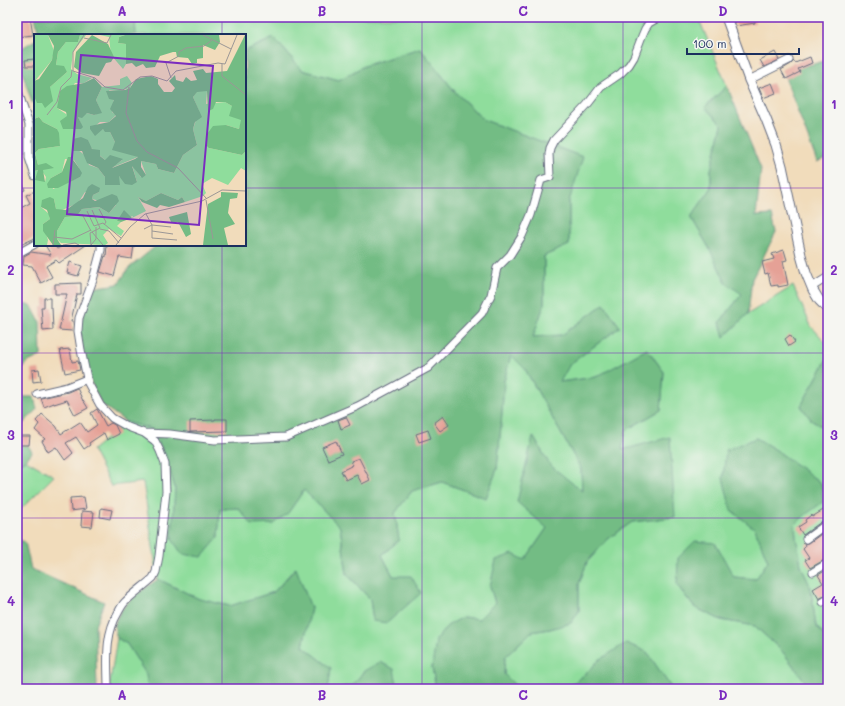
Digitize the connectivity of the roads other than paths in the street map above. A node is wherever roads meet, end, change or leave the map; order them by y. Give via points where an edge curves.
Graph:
1 (660, 17) edge
2 (726, 17) edge
3 (789, 60) dead end
4 (749, 80) junction
5 (17, 88) edge
6 (34, 173) edge
7 (34, 245) edge
8 (101, 246) edge
9 (17, 254) edge
10 (828, 277) edge
11 (812, 288) junction
12 (828, 309) edge
13 (87, 379) junction
14 (37, 394) dead end
15 (144, 433) junction
16 (828, 523) edge
17 (806, 540) dead end
18 (828, 563) edge
19 (813, 572) dead end
20 (108, 689) edge

1 - 15 street via 649,23 645,29 629,65 601,87 554,140 549,154 550,177 541,180 522,236 510,255 497,268 491,295 482,313 428,368 358,406 286,437 215,440
2 - 4 street
3 - 4 street
4 - 11 street via 776,145 801,255
5 - 6 street via 29,125 29,158
7 - 9 street
8 - 13 street via 93,280 79,318 78,331
10 - 11 street
11 - 12 street
13 - 14 street
13 - 15 street via 100,406 112,418
15 - 20 street via 154,442 165,464 166,492 158,565 153,578 124,604 115,618 109,639
16 - 17 street
18 - 19 street

